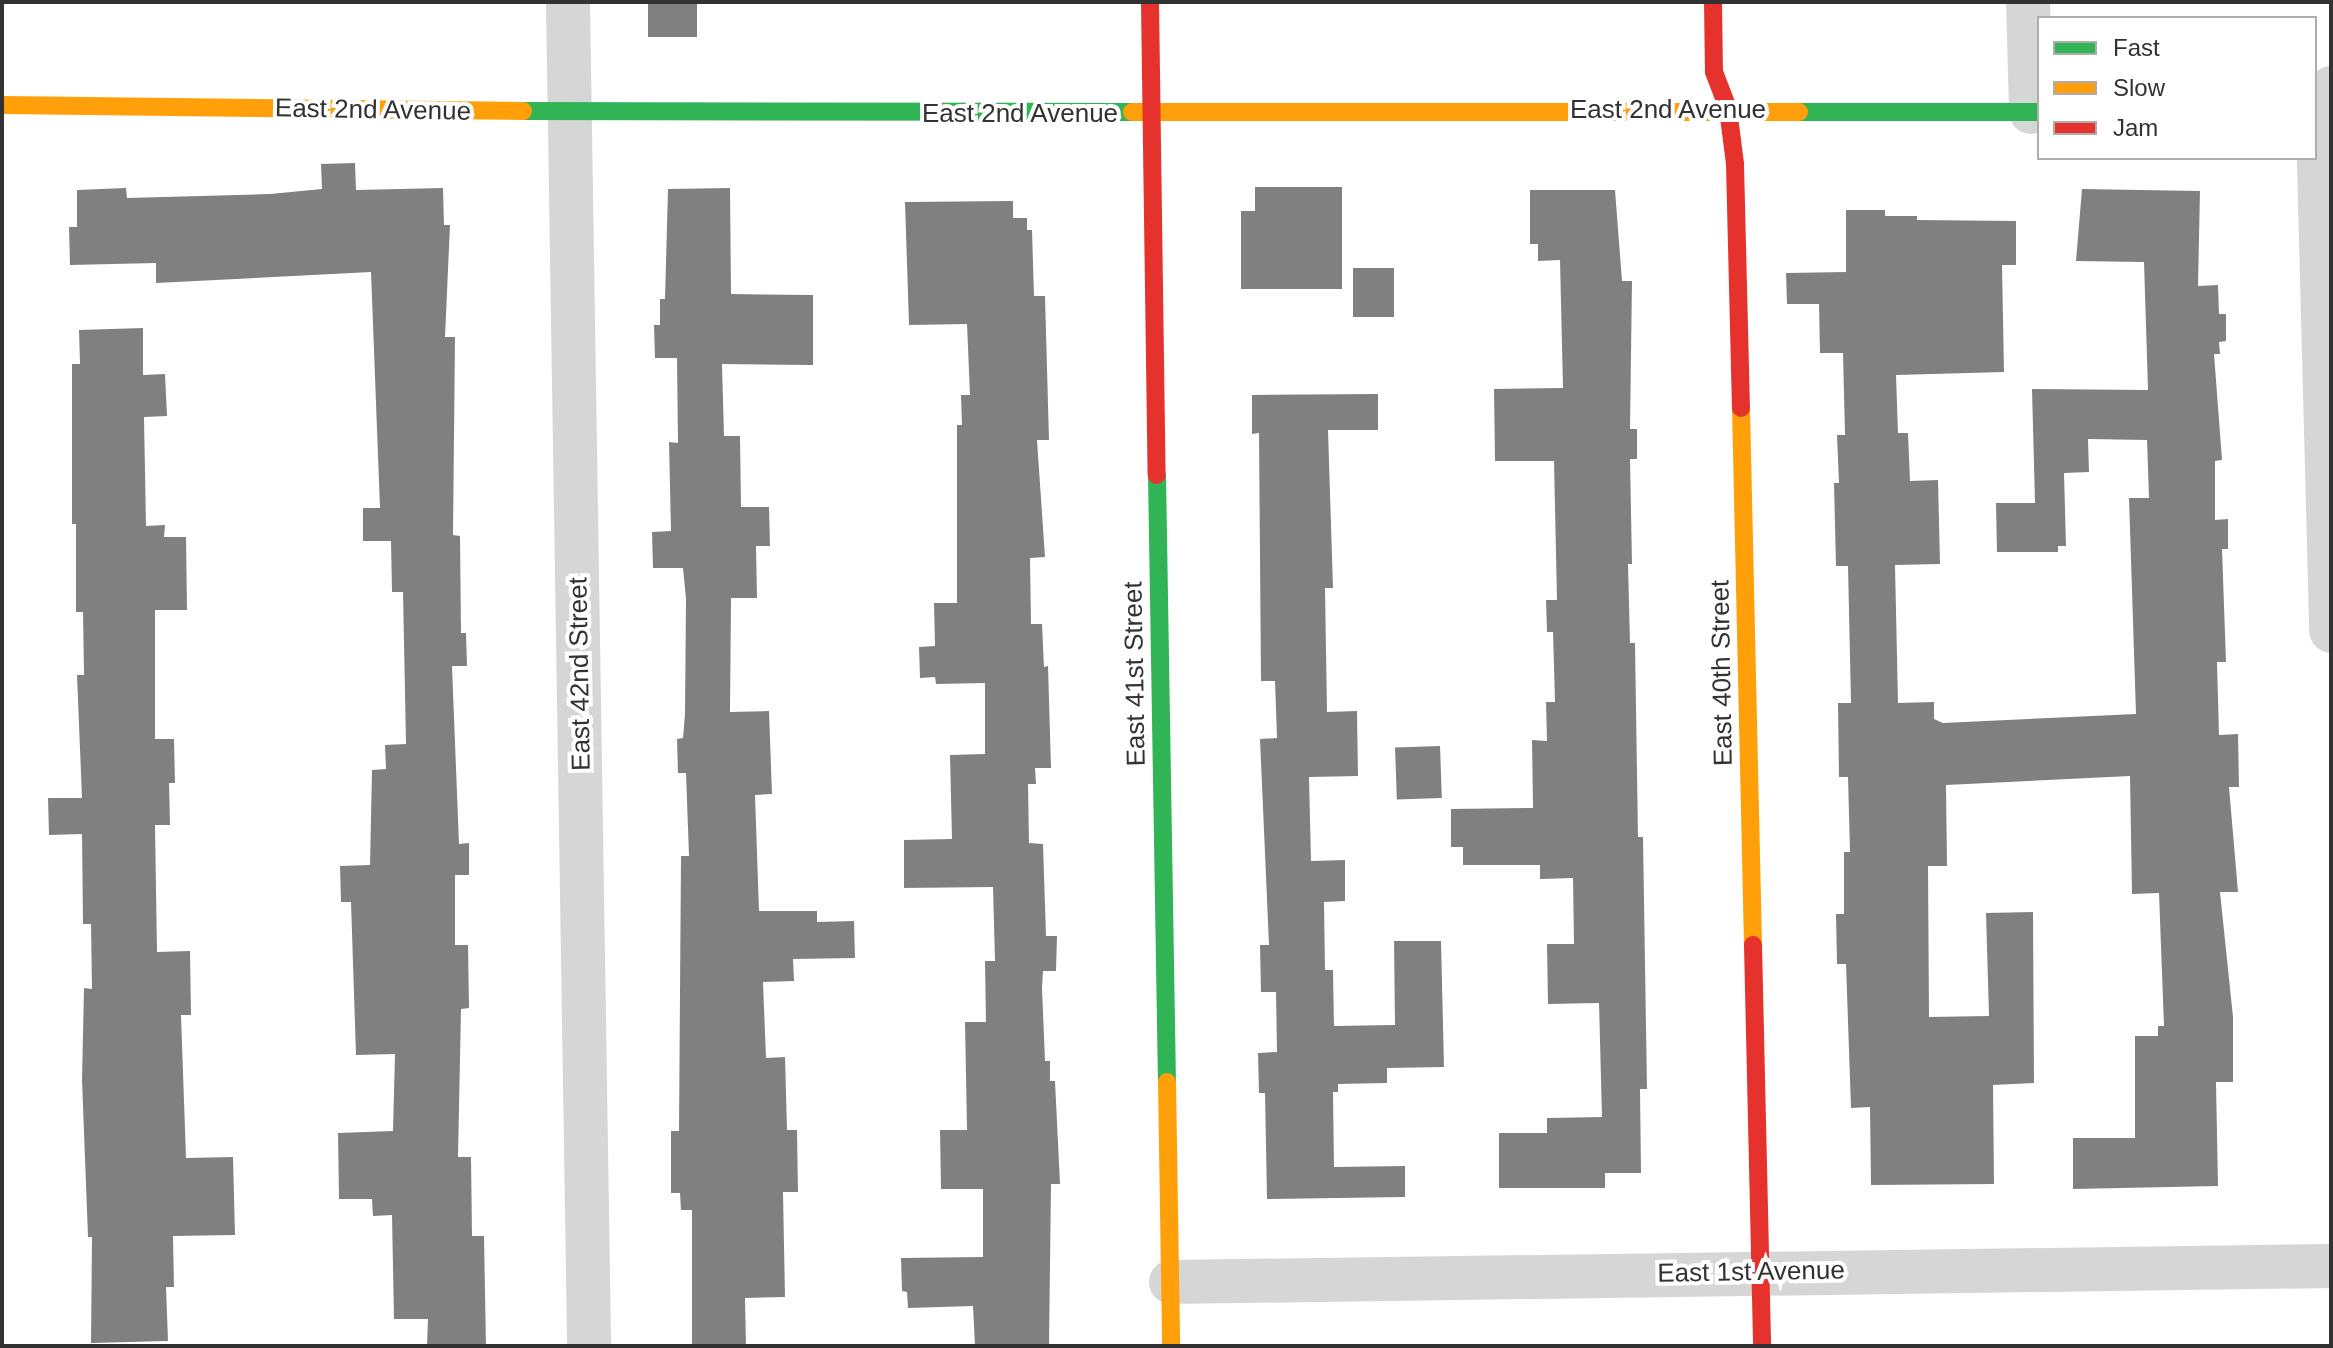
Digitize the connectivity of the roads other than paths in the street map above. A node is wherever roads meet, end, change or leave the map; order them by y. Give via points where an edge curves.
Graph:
1 (568, 2) edge
2 (1150, 2) edge
3 (1713, 2) edge
4 (2028, 2) edge
5 (2, 105) edge
6 (2325, 108) edge
7 (1728, 109) junction
8 (571, 112) junction
9 (2035, 112) edge
10 (1153, 114) junction
11 (2331, 631) edge
12 (2331, 1266) edge
13 (1762, 1272) junction
14 (1171, 1282) junction
15 (589, 1346) edge
16 (1171, 1346) edge
17 (1762, 1346) edge

1 - 8 street, East 42nd Street
2 - 10 street, East 41st Street
3 - 7 street, East 40th Street via 1714,72
4 - 9 street
5 - 8 street, East 2nd Avenue
6 - 11 street via 2319,164
7 - 9 street, East 2nd Avenue
7 - 10 street, East 2nd Avenue
7 - 13 street, East 40th Street via 1735,164
8 - 10 street, East 2nd Avenue
8 - 15 street, East 42nd Street
10 - 14 street, East 41st Street
12 - 13 street, East 1st Avenue
13 - 14 street, East 1st Avenue
13 - 17 street, East 40th Street
14 - 16 street, East 41st Street

